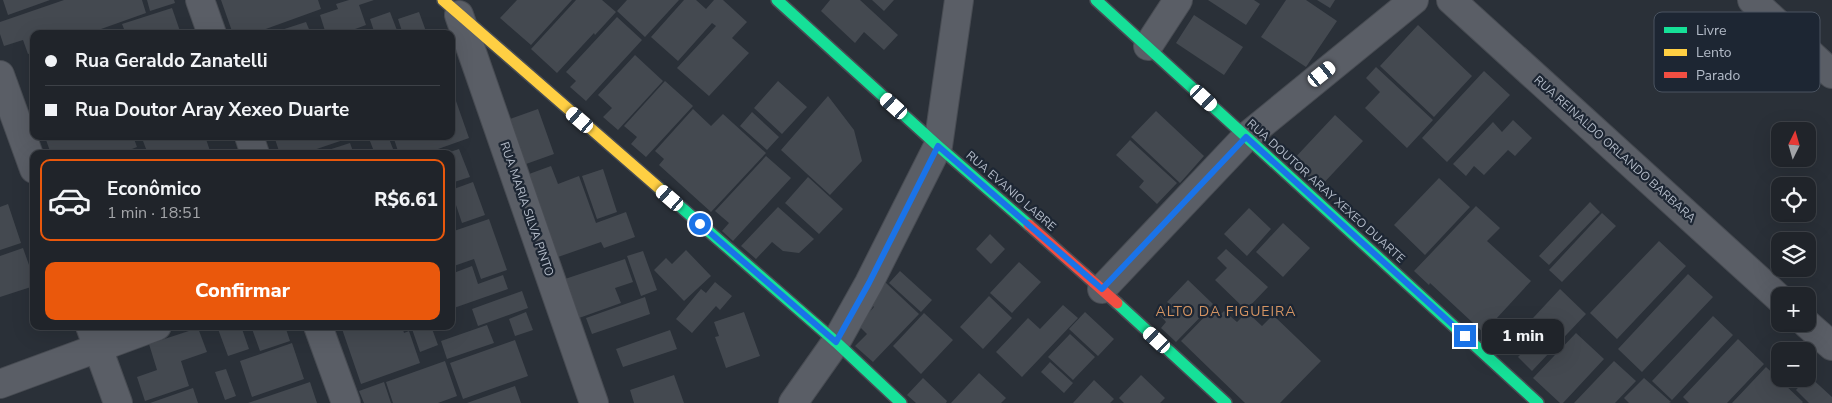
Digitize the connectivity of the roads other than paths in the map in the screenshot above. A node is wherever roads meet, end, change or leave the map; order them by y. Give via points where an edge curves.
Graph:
1 (200, 0) edge
2 (777, 0) edge
3 (959, 0) edge
4 (1096, 0) edge
5 (1178, 0) edge
6 (1414, 0) edge
7 (1450, 0) edge
8 (1756, 2) edge
9 (451, 8) edge
10 (1767, 12) edge
11 (211, 30) edge
12 (1148, 46) junction
13 (1820, 63) edge
14 (1832, 74) edge
15 (0, 75) edge
16 (1246, 137) junction
17 (938, 146) junction
18 (30, 158) edge
19 (1102, 289) junction
20 (1771, 291) edge
21 (134, 330) edge
22 (319, 330) edge
23 (1816, 332) edge
24 (94, 337) edge
25 (836, 342) junction
26 (1832, 346) edge
27 (0, 384) edge
28 (118, 403) edge
29 (346, 403) edge
30 (594, 403) edge
31 (793, 403) edge
32 (901, 403) edge
33 (1226, 403) edge
34 (1538, 403) edge

1 - 11 street
2 - 17 street, RUA EVANIO LABRE
3 - 17 street
4 - 12 street, RUA DOUTOR ARAY XEXEO DUARTE
5 - 12 street
6 - 16 street
7 - 20 street, RUA REINALDO ORLANDO BARBARA
8 - 10 street
9 - 25 street
9 - 30 street, RUA MARIA SILVA PINTO
12 - 16 street, RUA DOUTOR ARAY XEXEO DUARTE
13 - 14 street
15 - 18 street
16 - 19 street
16 - 34 street, RUA DOUTOR ARAY XEXEO DUARTE
17 - 19 street, RUA EVANIO LABRE
17 - 25 street
19 - 33 street, RUA EVANIO LABRE
21 - 24 street
22 - 29 street
23 - 26 street
24 - 27 street
24 - 28 street
25 - 31 street
25 - 32 street

